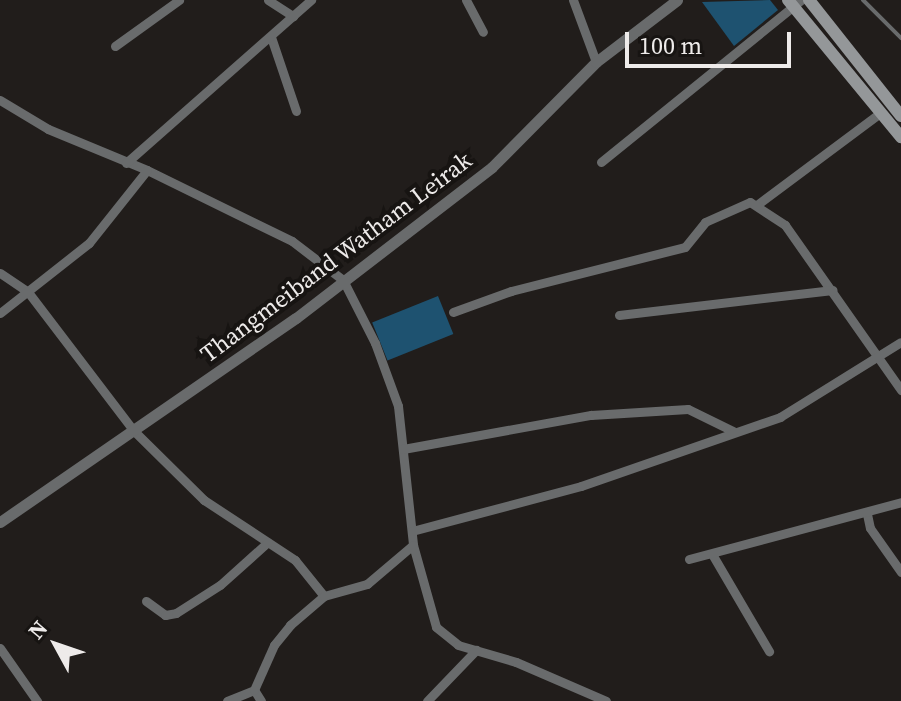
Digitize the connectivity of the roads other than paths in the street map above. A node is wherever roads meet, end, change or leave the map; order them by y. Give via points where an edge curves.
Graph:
1 (179, 0) edge
2 (268, 0) edge
3 (311, 0) edge
4 (466, 0) edge
5 (573, 0) edge
6 (677, 0) edge
7 (809, 0) edge
8 (863, 0) edge
9 (794, 2) edge
10 (293, 16) junction
11 (483, 32) dead end
12 (271, 37) junction
13 (901, 38) edge
14 (115, 46) dead end
15 (596, 62) junction
16 (0, 100) edge
17 (296, 111) dead end
18 (880, 113) junction
19 (901, 116) edge
20 (901, 137) edge
21 (601, 162) dead end
22 (126, 163) junction
23 (147, 170) junction
24 (758, 204) junction
25 (0, 273) edge
26 (343, 280) junction
27 (833, 290) junction
28 (28, 292) junction
29 (453, 312) dead end
30 (0, 313) edge
31 (619, 315) dead end
32 (901, 342) edge
33 (878, 356) junction
34 (901, 390) edge
35 (133, 430) junction
36 (733, 431) junction
37 (403, 449) junction
38 (901, 502) edge
39 (867, 514) junction
40 (0, 522) edge
41 (412, 531) junction
42 (268, 542) junction
43 (413, 545) junction
44 (712, 554) junction
45 (689, 559) dead end
46 (901, 572) edge
47 (324, 596) junction
48 (146, 601) dead end
49 (0, 648) edge
50 (476, 650) junction
51 (769, 651) dead end
52 (254, 690) junction
53 (37, 701) edge
54 (227, 701) edge
55 (261, 701) edge
56 (427, 701) edge
57 (606, 701) edge

1 - 14 street
2 - 10 street
3 - 10 street
4 - 11 street
5 - 15 street
6 - 15 street, Thangmeiband Watham Leirak
7 - 19 main road
8 - 13 lane
9 - 18 main road
9 - 21 street
10 - 12 street
12 - 17 street
12 - 22 street
15 - 26 street, Thangmeiband Watham Leirak via 492,167
16 - 22 street via 48,129
18 - 20 main road
18 - 24 street
22 - 23 street
23 - 26 street via 292,241
23 - 28 street via 89,243
24 - 27 street via 785,225
24 - 29 street via 742,205 705,222 685,247 511,291
25 - 28 street
26 - 35 street, Thangmeiband Watham Leirak via 241,359
26 - 37 street via 389,377
27 - 31 street
27 - 33 street
28 - 30 street
28 - 35 street
32 - 33 street
33 - 34 street
33 - 36 street via 798,408
35 - 40 street, Thangmeiband Watham Leirak
35 - 42 street via 204,500
36 - 37 street via 688,409 591,415
36 - 41 street via 581,486
37 - 41 street
38 - 39 street
39 - 44 street
39 - 46 street via 870,528
41 - 43 street
42 - 47 street via 295,560
42 - 48 street via 220,585 176,613 165,615
43 - 47 street via 367,584
43 - 50 street via 436,627 458,645
44 - 45 street
44 - 51 street
47 - 52 street via 274,645
49 - 53 street
50 - 56 street
50 - 57 street
52 - 54 street
52 - 55 street

